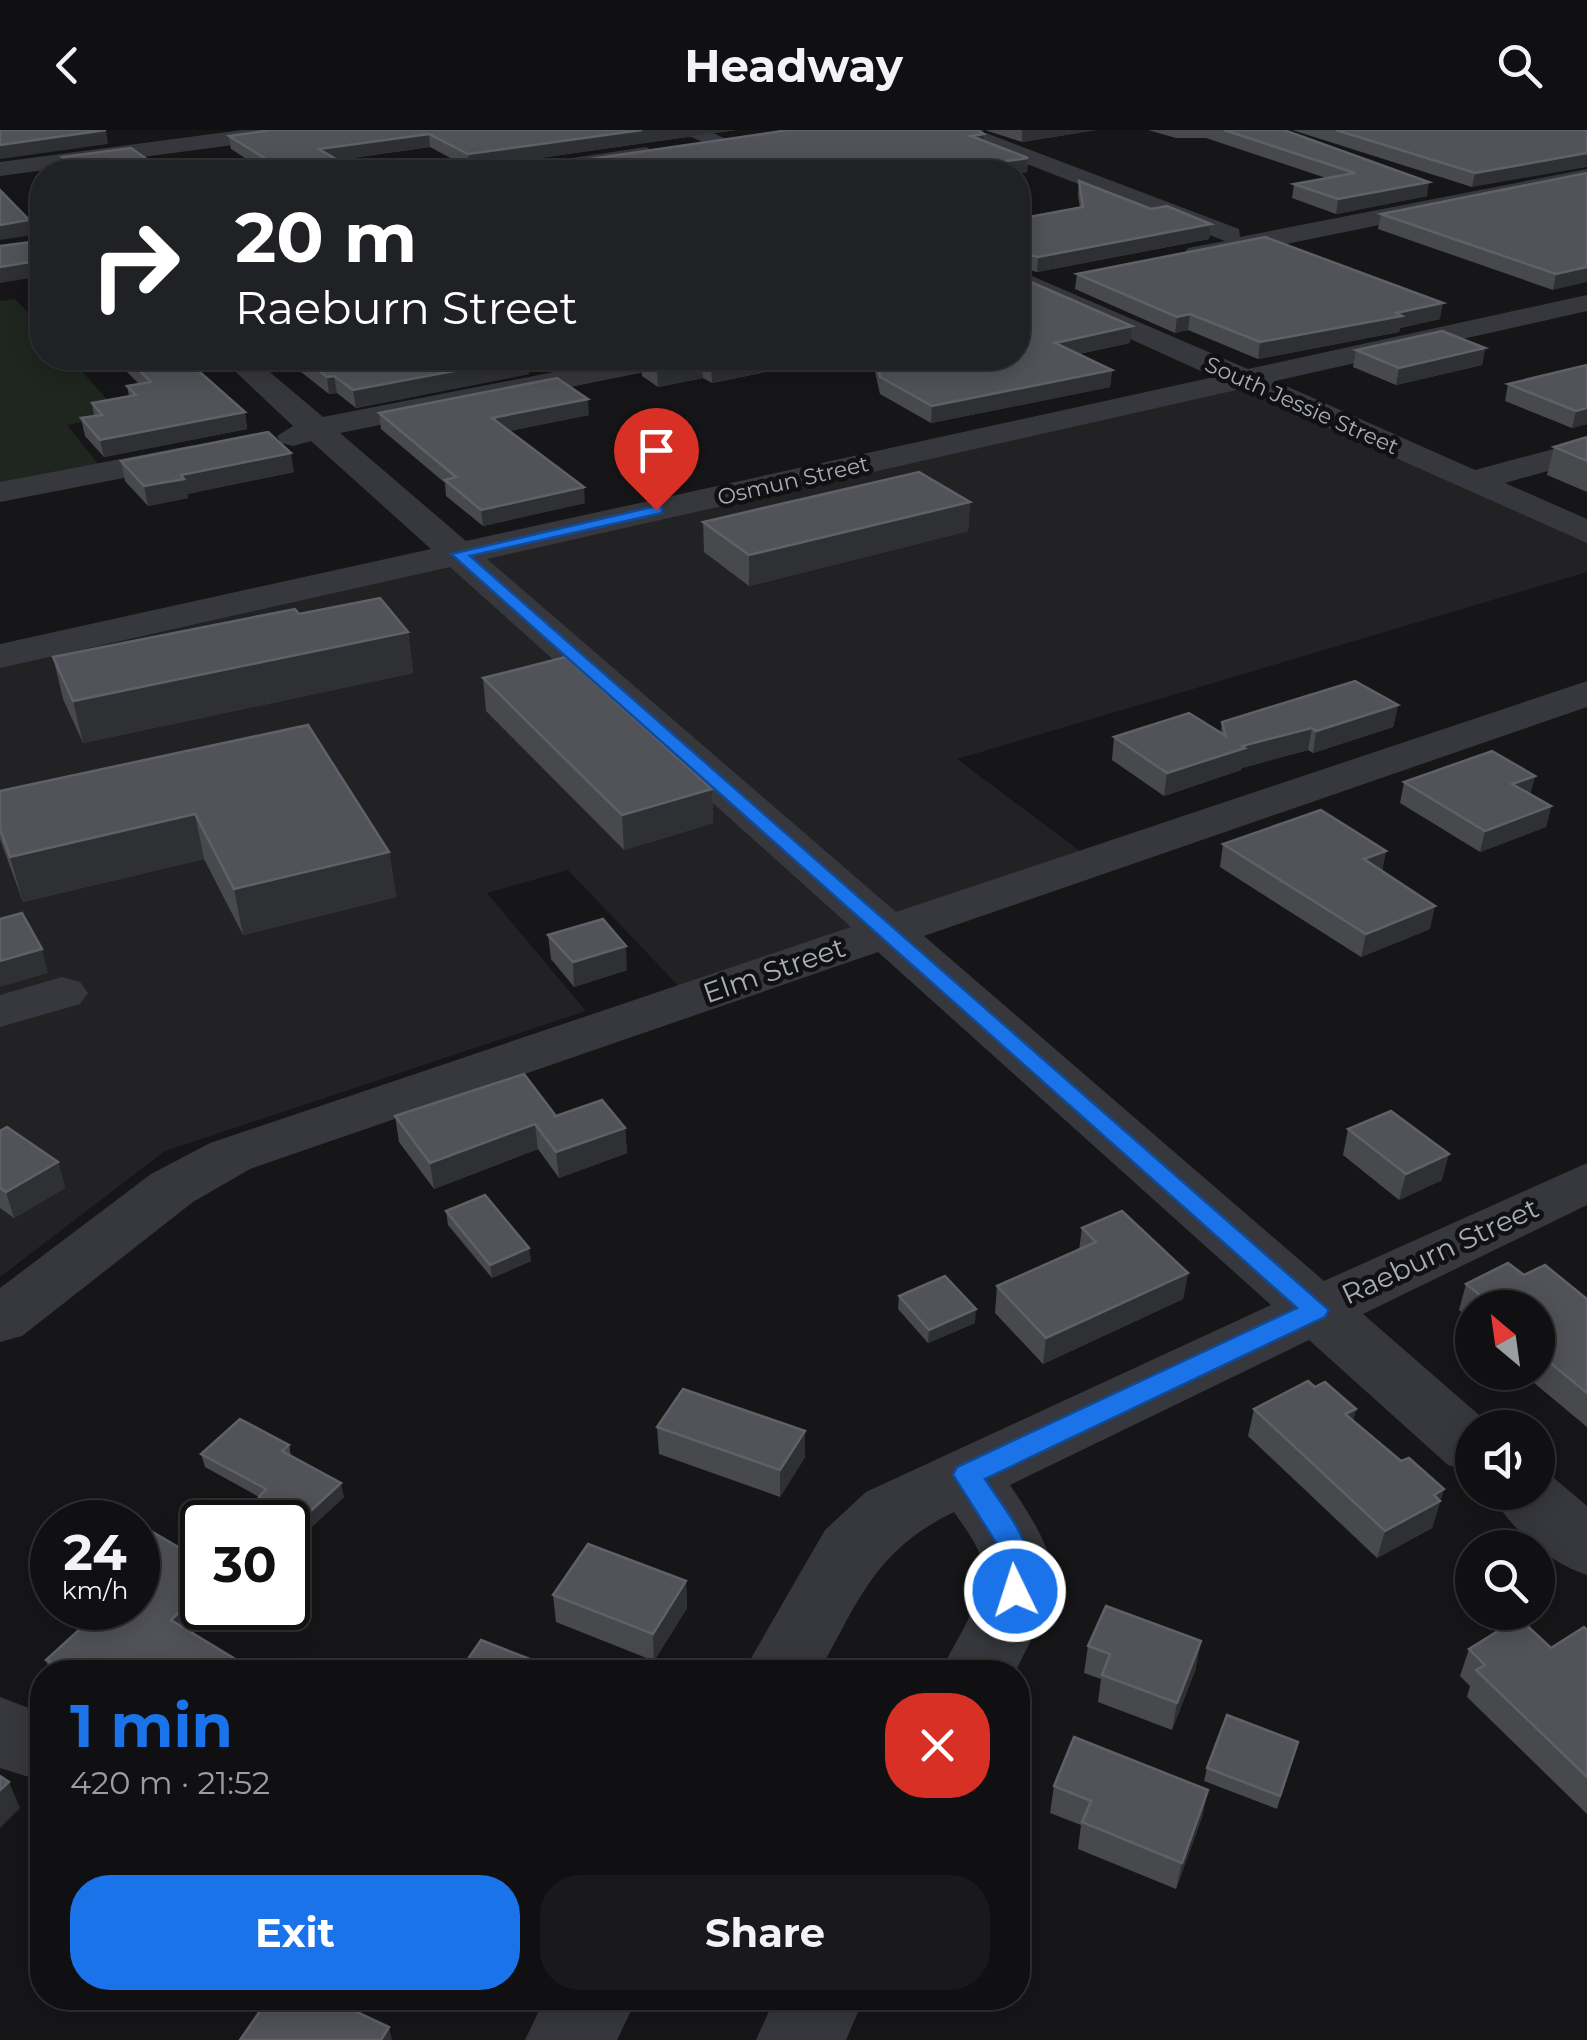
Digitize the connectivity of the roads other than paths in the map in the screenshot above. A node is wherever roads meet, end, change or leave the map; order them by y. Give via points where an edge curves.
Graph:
1 (293, 130) edge
2 (771, 136) edge
3 (986, 140) edge
4 (676, 144) edge
5 (718, 144) junction
6 (0, 149) edge
7 (70, 160) edge
8 (590, 160) edge
9 (755, 160) edge
10 (10, 168) edge
11 (1587, 176) edge
12 (1420, 183) edge
13 (1471, 200) junction
14 (1252, 243) junction
15 (1180, 257) edge
16 (1089, 275) edge
17 (1030, 283) edge
18 (1030, 287) edge
19 (1587, 303) edge
20 (250, 370) edge
21 (611, 370) edge
22 (1244, 379) junction
23 (317, 430) junction
24 (1587, 450) edge
25 (1472, 481) junction
26 (0, 492) edge
27 (1587, 532) edge
28 (458, 554) junction
29 (0, 656) edge
30 (1587, 693) edge
31 (886, 932) junction
32 (62, 992) dead end
33 (0, 1011) edge
34 (1587, 1182) edge
35 (1316, 1310) junction
36 (0, 1320) edge
37 (1455, 1432) edge
38 (968, 1475) junction
39 (1545, 1510) edge
40 (1587, 1547) edge
41 (787, 1660) edge
42 (983, 1660) edge
43 (0, 1730) edge
44 (30, 1744) edge
45 (587, 2010) edge
46 (815, 2010) edge
47 (569, 2040) edge
48 (800, 2040) edge

1 - 7 street
2 - 5 street
3 - 14 street
4 - 5 street
4 - 8 street
5 - 9 street
6 - 10 street
11 - 13 street
12 - 13 street
13 - 14 street
14 - 15 street
16 - 17 street
18 - 22 street, South Jessie Street
19 - 22 street, Osmun Street
20 - 23 street
21 - 23 street
22 - 25 street, South Jessie Street
22 - 28 street, Osmun Street
23 - 26 street
23 - 28 street
24 - 25 street
25 - 27 street, South Jessie Street
28 - 29 street, Osmun Street
28 - 31 street
30 - 31 street, Elm Street
31 - 35 street
31 - 36 street, Elm Street via 230,1156 172,1188
32 - 33 street
34 - 35 street, Raeburn Street
35 - 37 street
35 - 38 street, Raeburn Street
38 - 41 street, Raeburn Street via 891,1511 863,1533
38 - 42 street via 1018,1560 1015,1591
39 - 40 street
43 - 44 street
45 - 47 street
46 - 48 street

